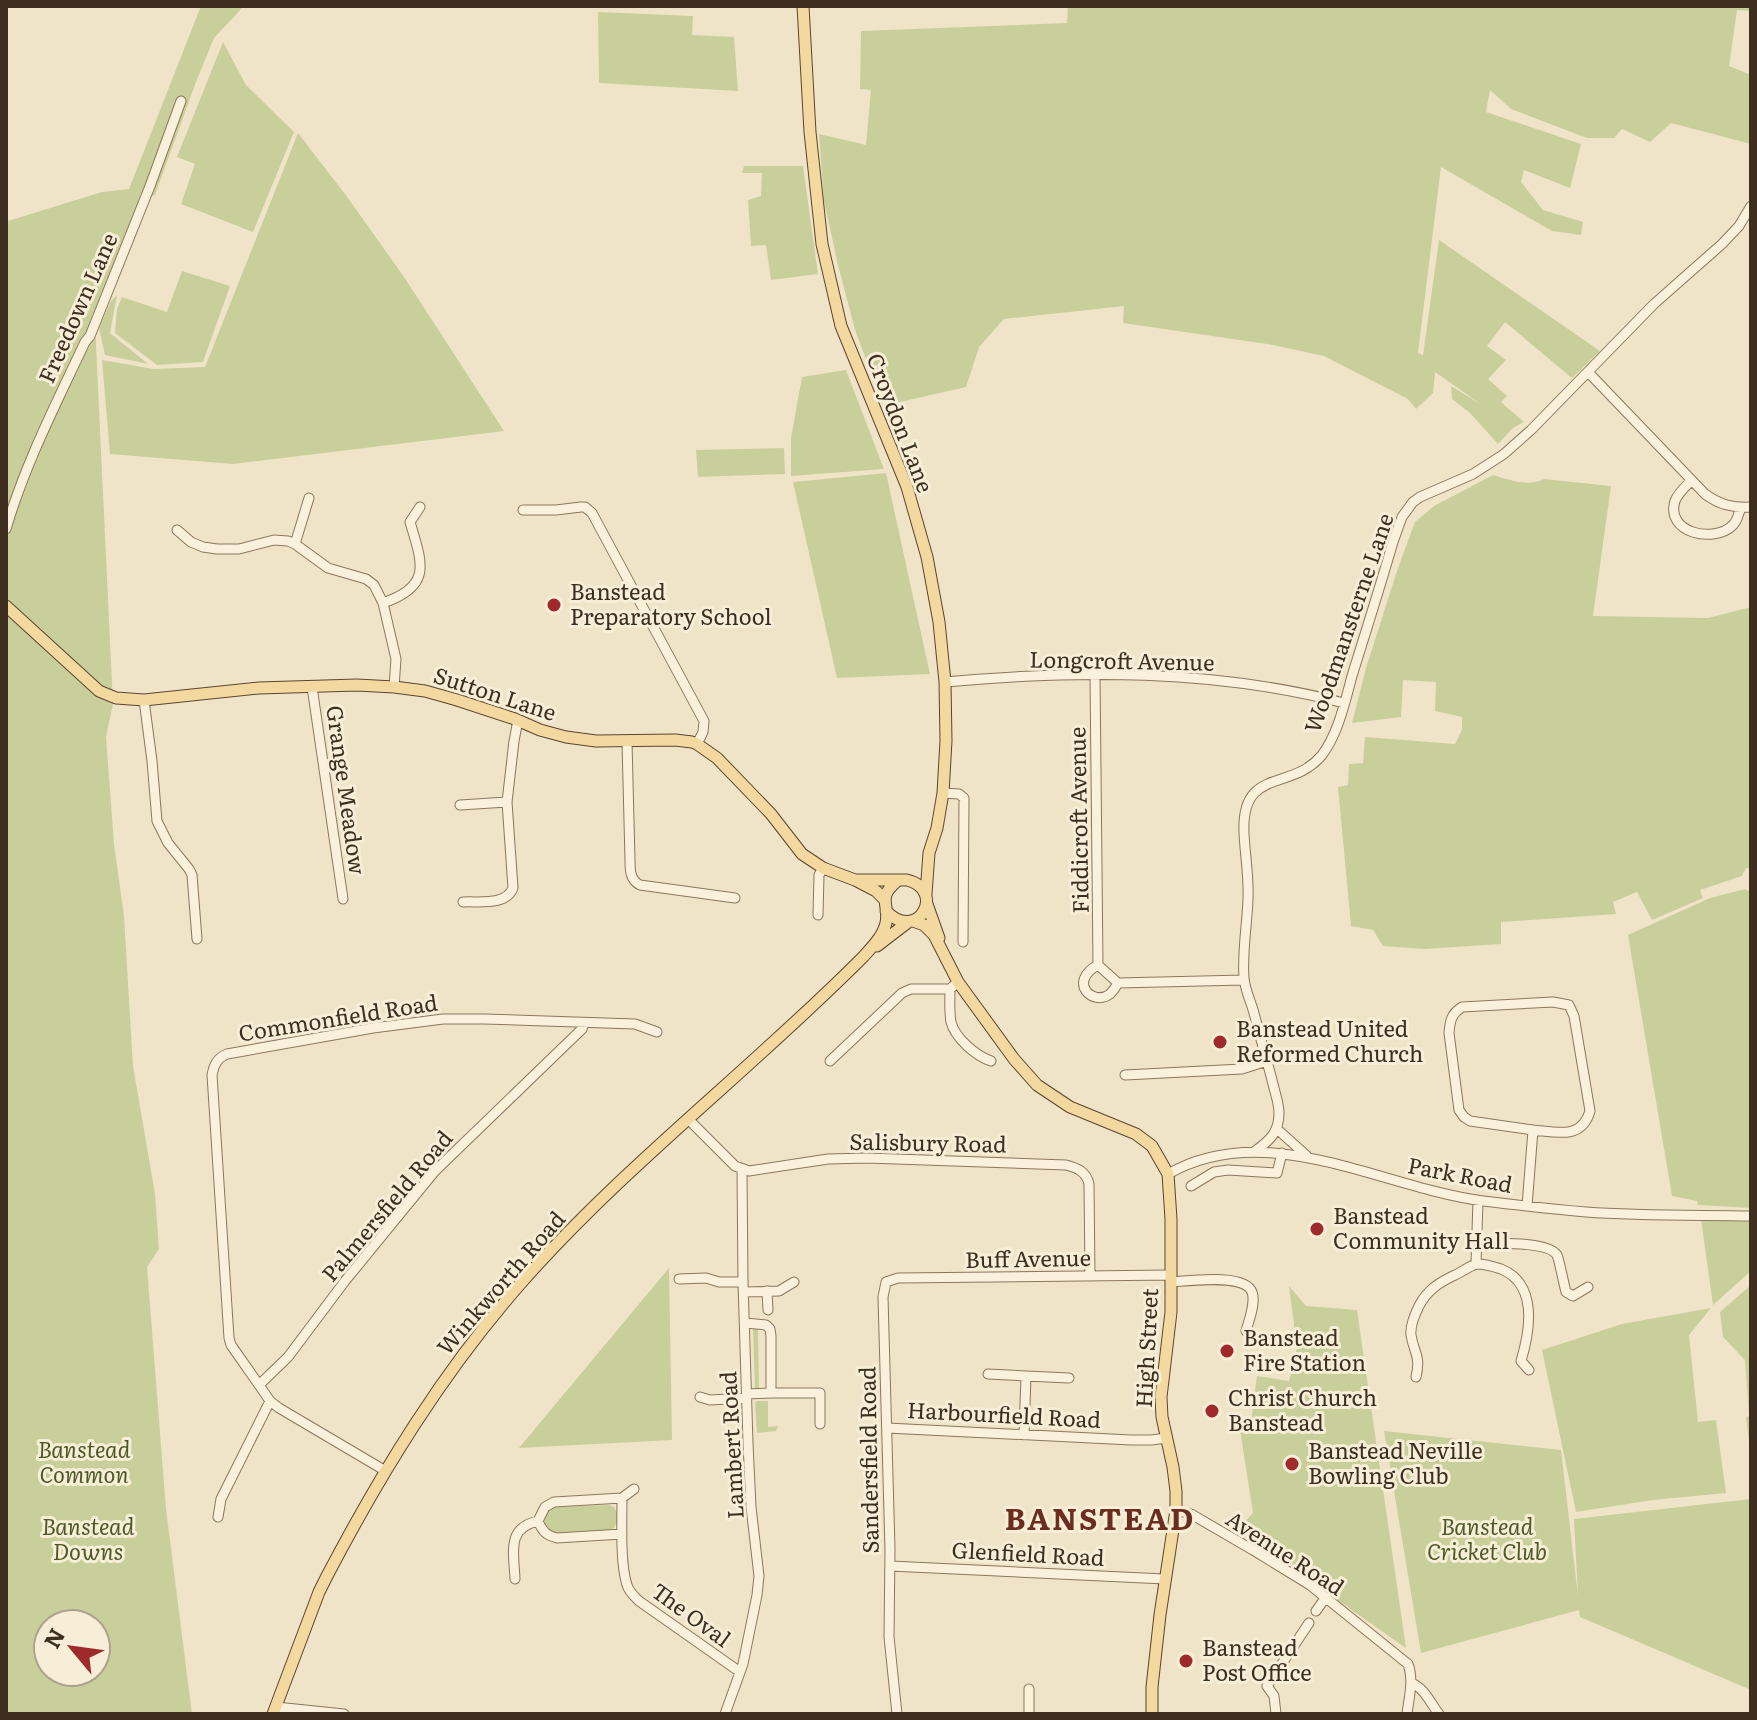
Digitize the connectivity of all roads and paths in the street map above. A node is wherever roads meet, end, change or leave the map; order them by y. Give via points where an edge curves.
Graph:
1 (803, 6) edge
2 (181, 101) dead end
3 (1751, 206) edge
4 (1588, 372) junction
5 (1691, 481) junction
6 (309, 498) dead end
7 (420, 507) dead end
8 (1746, 507) edge
9 (523, 510) dead end
10 (6, 529) edge
11 (177, 530) dead end
12 (295, 544) junction
13 (383, 603) junction
14 (6, 606) edge
15 (1095, 674) junction
16 (945, 682) junction
17 (312, 687) junction
18 (394, 687) junction
19 (144, 700) junction
20 (1344, 703) junction
21 (518, 720) junction
22 (627, 742) junction
23 (697, 744) junction
24 (943, 793) junction
25 (507, 802) junction
26 (460, 805) dead end
27 (929, 853) junction
28 (823, 868) junction
29 (855, 880) junction
30 (902, 880) junction
31 (735, 898) dead end
32 (343, 899) dead end
33 (927, 899) junction
34 (463, 902) dead end
35 (885, 905) junction
36 (818, 915) dead end
37 (910, 922) junction
38 (197, 939) dead end
39 (963, 942) dead end
40 (941, 946) junction
41 (864, 956) junction
42 (1098, 965) junction
43 (1244, 980) junction
44 (1118, 983) junction
45 (954, 986) junction
46 (584, 1023) junction
47 (657, 1032) dead end
48 (830, 1061) dead end
49 (991, 1061) dead end
50 (1267, 1061) junction
51 (1125, 1075) dead end
52 (688, 1119) junction
53 (1277, 1129) junction
54 (1533, 1130) junction
55 (1254, 1152) junction
56 (1282, 1153) junction
57 (1211, 1157) junction
58 (1309, 1158) junction
59 (742, 1170) junction
60 (1214, 1172) junction
61 (1168, 1174) junction
62 (1191, 1186) dead end
63 (1478, 1200) junction
64 (1527, 1206) junction
65 (1751, 1216) edge
66 (1477, 1244) junction
67 (1476, 1264) junction
68 (1090, 1276) junction
69 (1171, 1278) junction
70 (679, 1279) dead end
71 (794, 1282) dead end
72 (886, 1282) joint
73 (743, 1287) junction
74 (1588, 1287) dead end
75 (767, 1291) junction
76 (768, 1310) dead end
77 (745, 1323) junction
78 (1246, 1331) dead end
79 (1529, 1370) dead end
80 (988, 1374) dead end
81 (1026, 1376) junction
82 (1416, 1377) dead end
83 (1069, 1378) dead end
84 (259, 1385) junction
85 (771, 1393) junction
86 (747, 1396) junction
87 (700, 1397) dead end
88 (270, 1401) junction
89 (820, 1424) dead end
90 (887, 1428) junction
91 (1024, 1435) junction
92 (1167, 1438) junction
93 (384, 1470) junction
94 (634, 1489) dead end
95 (622, 1498) junction
96 (1176, 1510) junction
97 (218, 1517) dead end
98 (538, 1521) junction
99 (622, 1534) junction
100 (890, 1566) junction
101 (515, 1579) dead end
102 (1165, 1579) junction
103 (1326, 1597) junction
104 (1316, 1611) dead end
105 (1309, 1623) dead end
106 (740, 1672) junction
107 (1411, 1683) junction
108 (1029, 1689) dead end
109 (275, 1711) edge
110 (344, 1714) edge
111 (725, 1714) edge
112 (897, 1714) edge
113 (1029, 1714) edge
114 (1152, 1714) edge
115 (1276, 1714) edge
116 (1407, 1714) edge
117 (1439, 1714) edge

1 - 16 main road, Croydon Lane via 822,244 841,326 907,487 927,557
2 - 10 street, Freedown Lane via 95,324 39,439
3 - 4 street, Woodmansterne Lane via 1722,244
4 - 5 street
4 - 20 street, Woodmansterne Lane via 1504,454 1408,508
5 - 8 street via 1714,501
5 - 8 street via 1674,506 1675,516 1693,534 1727,529
6 - 12 street
7 - 13 street via 410,522 421,563 418,578 400,597
9 - 23 street via 585,507 592,513 704,721
11 - 12 street via 191,542 217,549 274,540
12 - 13 street via 328,568 366,579
13 - 18 street via 396,659
14 - 19 main road, Sutton Lane via 99,691
15 - 16 street, Longcroft Avenue
15 - 20 street, Longcroft Avenue via 1219,680
15 - 42 street, Fiddicroft Avenue
16 - 24 main road, Croydon Lane
17 - 18 main road, Sutton Lane
17 - 19 main road, Sutton Lane
17 - 32 street, Grange Meadow
18 - 21 main road, Sutton Lane via 425,691
19 - 38 street via 157,821 192,875
20 - 43 street, Woodmansterne Lane via 1327,748 1313,765 1260,787 1247,803
21 - 22 main road, Sutton Lane via 566,737
21 - 25 street
22 - 23 main road, Sutton Lane
22 - 31 street via 633,879 640,885
23 - 28 main road via 771,814 802,854
24 - 27 main road, Croydon Lane
24 - 39 street via 964,798
25 - 26 street
25 - 34 street via 511,894 500,900
27 - 30 main road, Croydon Lane via 920,868
27 - 33 main road, Croydon Lane
28 - 29 main road
28 - 36 street
29 - 30 main road
29 - 35 main road via 876,891
30 - 33 main road via 921,886
30 - 35 main road via 891,886
33 - 37 main road via 922,915
33 - 40 main road
35 - 37 main road via 894,919
35 - 41 main road, Winkworth Road via 884,928
37 - 40 main road via 930,930
37 - 41 main road, Winkworth Road
40 - 45 main road
41 - 52 main road, Winkworth Road
42 - 44 street
42 - 44 street, Fiddicroft Avenue via 1083,977 1089,994 1110,994
43 - 44 street, Fiddicroft Avenue
43 - 50 street, Woodmansterne Lane
45 - 48 street via 902,993 861,1038
45 - 49 street via 952,1026 975,1053
45 - 61 main road via 1037,1085 1070,1107 1136,1134 1152,1146
46 - 47 street, Commonfield Road via 635,1024
46 - 84 street, Palmersfield Road via 435,1171 288,1357
46 - 84 street, Commonfield Road via 427,1021 227,1054 217,1062 212,1075 229,1338
50 - 51 street via 1242,1069
50 - 53 street, Woodmansterne Lane via 1278,1104
52 - 59 street
52 - 93 main road, Winkworth Road via 522,1282 444,1379
53 - 55 street
53 - 58 street
54 - 54 street via 1571,1132 1590,1111 1569,1005 1462,1007 1454,1013 1449,1033 1459,1110 1470,1121
54 - 64 street
55 - 56 street, Park Road
55 - 57 street, Park Road
56 - 58 street, Park Road
56 - 60 street via 1277,1173
57 - 60 street
57 - 61 street, Park Road
58 - 63 street, Park Road
59 - 68 street, Salisbury Road via 867,1158 1075,1167 1089,1184
59 - 73 street, Lambert Road
60 - 62 street
61 - 69 main road, High Street
63 - 64 street, Park Road
63 - 66 street
64 - 65 street, Park Road
66 - 67 street
66 - 74 street via 1545,1248 1558,1257 1568,1294
67 - 79 street via 1512,1274 1525,1291 1528,1336 1521,1361
67 - 82 street via 1437,1284 1419,1306 1411,1334 1419,1363
68 - 69 street, Buff Avenue
68 - 72 street, Buff Avenue
69 - 78 street, Buff Avenue via 1222,1279 1251,1288
69 - 92 main road, High Street via 1161,1397
70 - 73 street via 706,1278
71 - 75 street
72 - 90 street, Sandersfield Road
73 - 75 street
73 - 77 street, Lambert Road
75 - 76 street
77 - 85 street via 770,1329
77 - 86 street, Lambert Road
80 - 81 street
81 - 83 street
81 - 91 street
84 - 88 street
85 - 86 street
85 - 89 street via 820,1393
86 - 87 street
86 - 106 street, Lambert Road via 759,1576
88 - 93 street
88 - 97 street via 221,1499
90 - 91 street, Harbourfield Road
90 - 100 street, Sandersfield Road
91 - 92 street, Harbourfield Road
92 - 96 main road, High Street
93 - 109 main road, Winkworth Road via 319,1592
94 - 95 street
95 - 98 street via 554,1502
95 - 99 street, The Oval
96 - 102 main road, High Street
96 - 103 street, Avenue Road via 1191,1514
98 - 99 street via 548,1536 557,1538
98 - 101 street via 515,1537
99 - 106 street, The Oval via 633,1596
100 - 102 street, Glenfield Road
100 - 112 street, Sandersfield Road via 889,1637
102 - 114 main road, High Street
103 - 104 street
103 - 107 street, Avenue Road via 1408,1664
105 - 115 street via 1267,1686
106 - 111 street, Lambert Road
107 - 116 street
107 - 117 street
108 - 113 street
109 - 110 street

